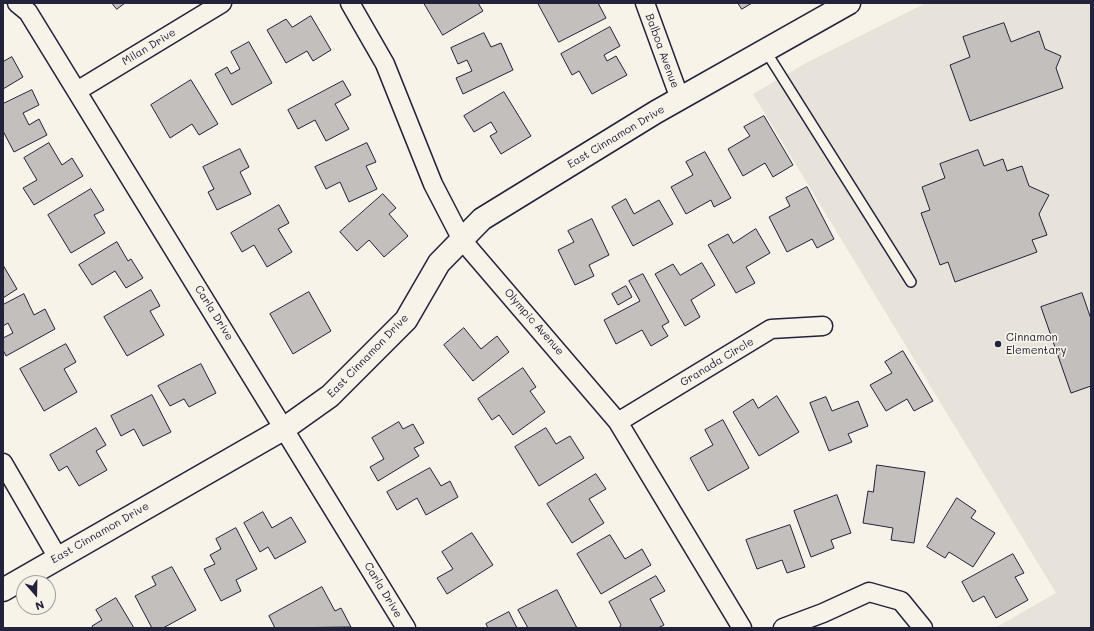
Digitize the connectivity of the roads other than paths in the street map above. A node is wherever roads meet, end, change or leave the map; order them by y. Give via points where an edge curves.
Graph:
1 (17, 3) edge
2 (222, 3) edge
3 (350, 3) edge
4 (645, 3) edge
5 (849, 3) edge
6 (765, 50) junction
7 (77, 90) junction
8 (680, 99) junction
9 (462, 240) junction
10 (911, 282) dead end
11 (823, 326) dead end
12 (618, 422) junction
13 (285, 428) junction
14 (3, 463) edge
15 (58, 558) junction
16 (3, 590) edge
17 (406, 628) edge
18 (742, 628) edge
19 (783, 628) edge
20 (923, 628) edge

1 - 7 street, Carla Drive via 28,12
2 - 7 street, Milan Drive
3 - 9 street, Olympic Avenue via 385,64 433,184
4 - 8 street, Balboa Avenue
5 - 6 street, East Cinnamon Drive
6 - 8 street, East Cinnamon Drive
6 - 10 lane
7 - 13 street, Carla Drive
8 - 9 street, East Cinnamon Drive via 482,219
9 - 12 street, Olympic Avenue
9 - 13 street, East Cinnamon Drive via 439,263 406,320 330,396
11 - 12 street, Granada Circle via 771,329
12 - 18 street, Olympic Avenue
13 - 15 street, East Cinnamon Drive
13 - 17 street, Carla Drive
14 - 15 street
15 - 16 street, East Cinnamon Drive
19 - 20 street via 870,592 901,601

